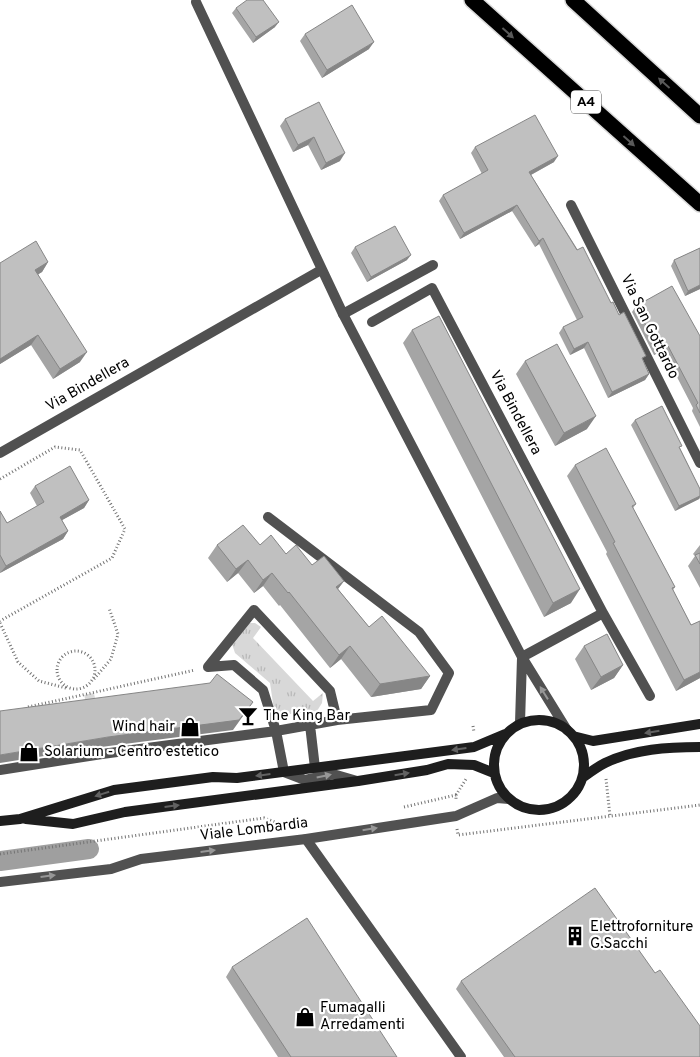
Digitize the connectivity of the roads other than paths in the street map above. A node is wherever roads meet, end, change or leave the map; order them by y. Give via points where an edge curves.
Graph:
1 (472, 0) edge
2 (573, 0) edge
3 (196, 1) edge
4 (700, 116) edge
5 (700, 204) edge
6 (571, 205) dead end
7 (433, 265) dead end
8 (321, 270) junction
9 (343, 314) junction
10 (372, 322) dead end
11 (0, 453) edge
12 (700, 464) edge
13 (268, 517) dead end
14 (603, 613) junction
15 (522, 657) junction
16 (650, 696) dead end
17 (337, 720) junction
18 (520, 723) junction
19 (700, 724) edge
20 (310, 725) junction
21 (276, 731) junction
22 (570, 733) junction
23 (505, 734) junction
24 (700, 747) edge
25 (315, 768) junction
26 (0, 770) edge
27 (284, 772) junction
28 (494, 772) junction
29 (582, 778) junction
30 (358, 781) junction
31 (509, 800) junction
32 (20, 819) junction
33 (0, 821) edge
34 (306, 839) junction
35 (0, 882) edge
36 (461, 1057) edge

1 -> 5 highway, A4
4 -> 2 highway
3 - 8 street
6 - 12 street, Via San Gottardo
7 - 9 street
8 - 9 street
8 - 11 street, Via Bindellera
9 - 15 street
10 - 14 street, Via Bindellera via 432,288
13 - 17 street via 419,632 449,673 431,710
14 - 15 street
14 - 16 street, Via Bindellera
15 - 18 street
22 -> 15 street
17 - 20 street
17 - 21 street via 330,691 254,610 208,667 234,664 263,690
18 - 22 main road via 536,720 553,722
18 - 23 main road
19 -> 22 main road via 593,741
20 - 21 street
20 - 25 street
21 - 26 street
21 - 27 street
22 - 29 main road via 581,749 584,763
23 -> 25 main road via 474,747
23 - 28 main road via 495,752
24 - 29 main road via 670,747 631,754 604,763
25 - 27 main road
27 -> 30 street via 305,780 333,774
27 -> 32 main road via 114,790
30 -> 28 main road via 448,764 474,765
28 - 31 main road via 498,785
29 - 31 main road via 574,794 560,805 543,810 525,808
32 -> 30 main road via 73,824 125,812
34 -> 31 street, Viale Lombardia via 456,816 497,798
32 - 33 main road
35 -> 34 street, Viale Lombardia via 111,869 141,859
34 - 36 street

